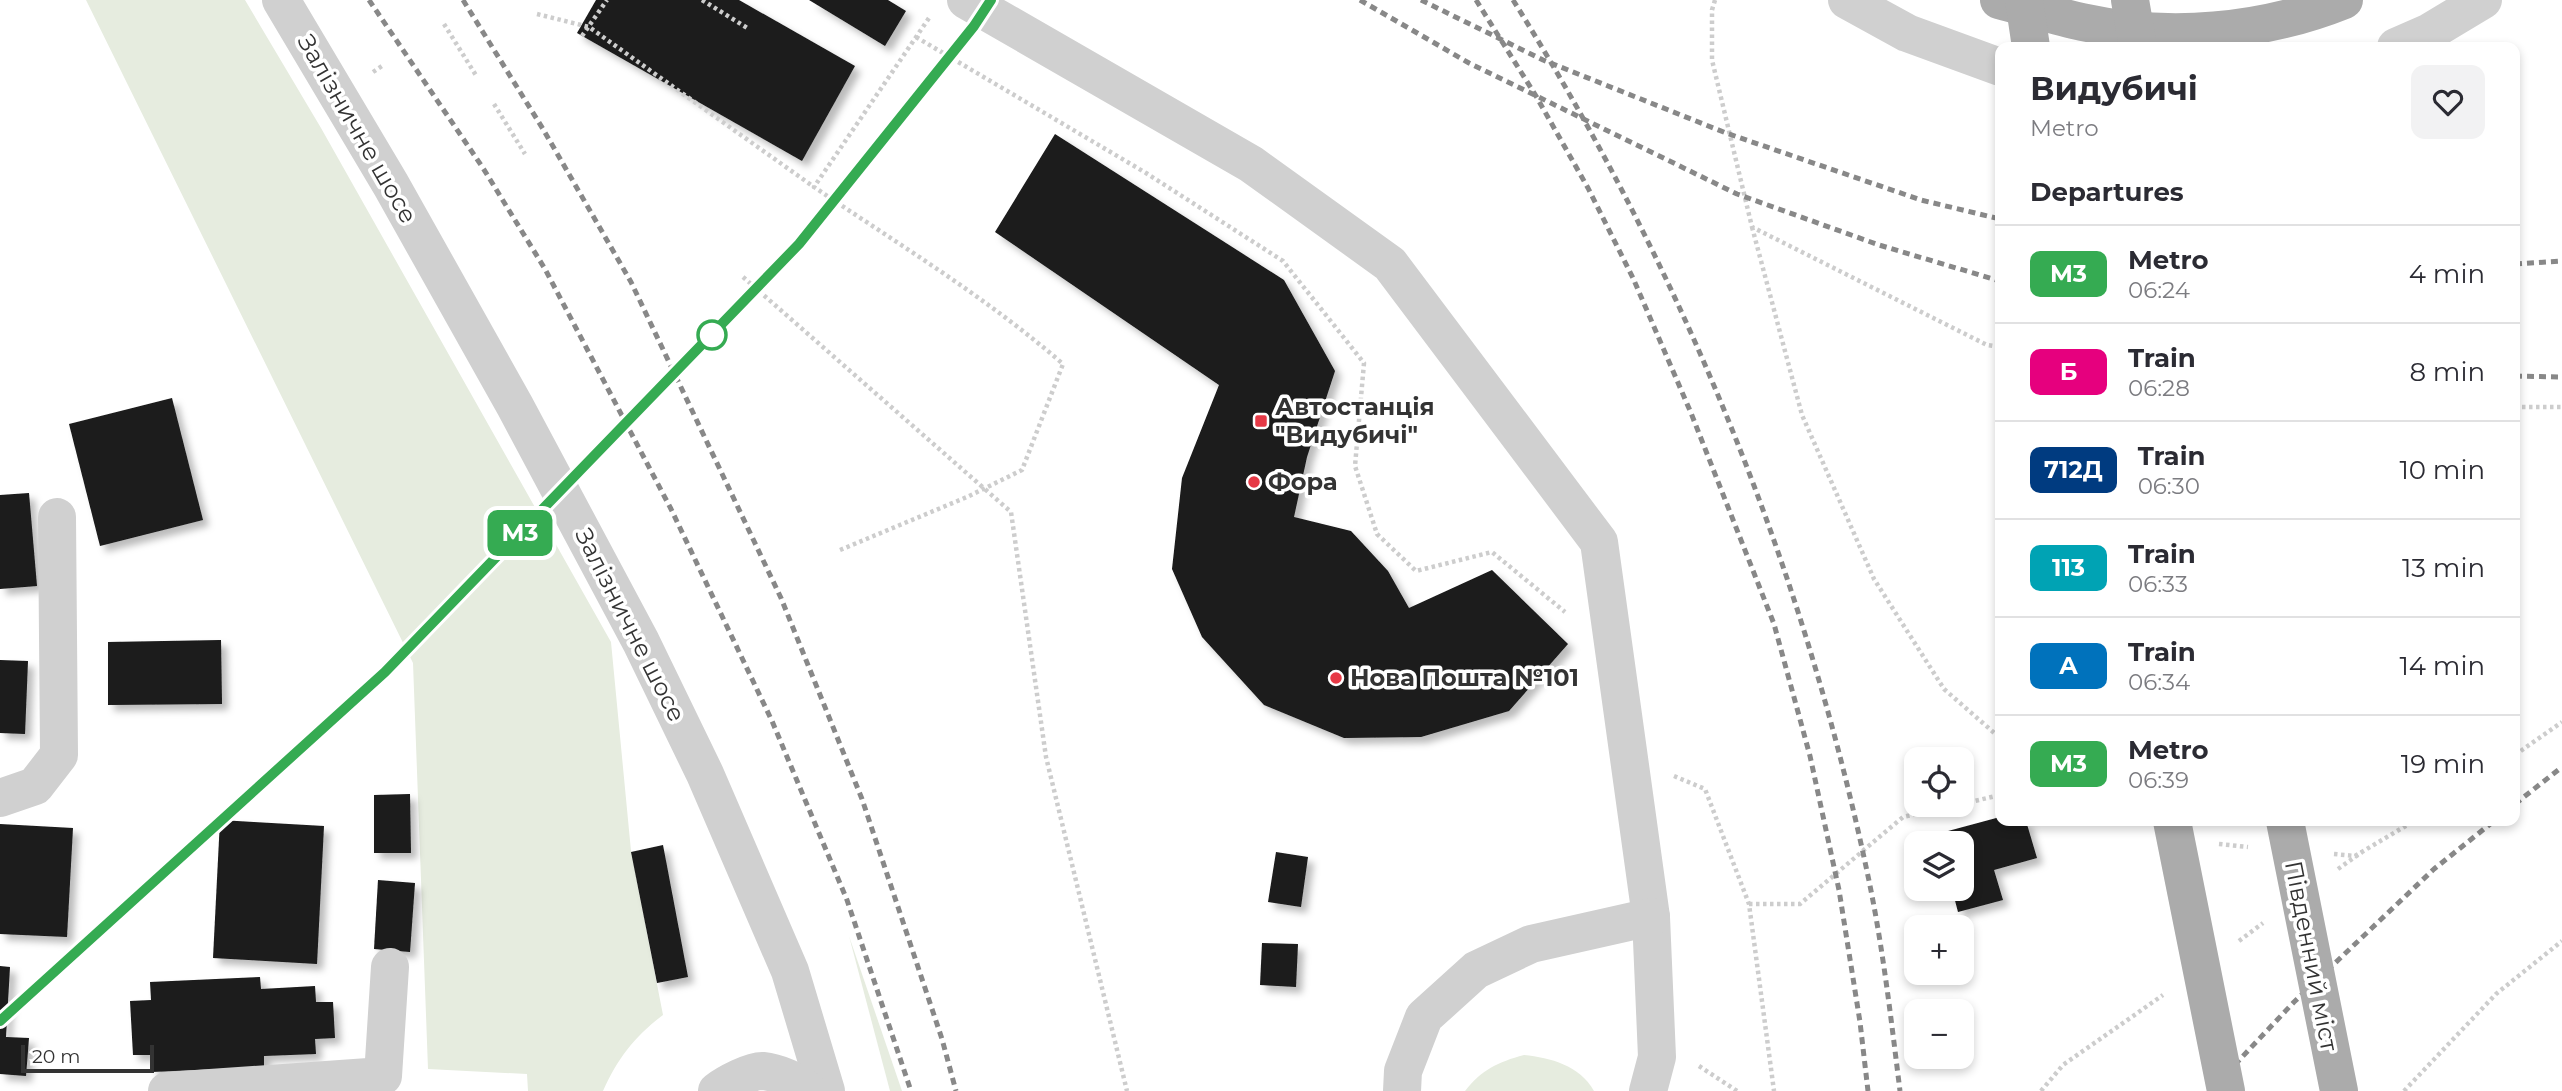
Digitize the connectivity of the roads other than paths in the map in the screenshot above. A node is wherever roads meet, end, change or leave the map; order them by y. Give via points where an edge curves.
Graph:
1 (281, 0) edge
2 (1847, 0) edge
3 (1999, 0) edge
4 (2024, 0) edge
5 (2130, 0) edge
6 (2344, 0) edge
7 (2483, 0) edge
8 (951, 5) edge
9 (2030, 42) edge
10 (2137, 42) edge
11 (2407, 42) edge
12 (1995, 65) edge
13 (57, 517) dead end
14 (0, 798) edge
15 (2173, 826) edge
16 (2286, 826) edge
17 (1651, 917) junction
18 (390, 967) dead end
19 (167, 1091) edge
20 (717, 1091) edge
21 (808, 1091) edge
22 (826, 1091) edge
23 (1402, 1091) edge
24 (1648, 1091) edge
25 (2225, 1091) edge
26 (2339, 1091) edge

1 - 22 street, Залізничне шосе via 404,208 641,642 705,774 790,971
2 - 12 street via 1907,33
3 - 6 main road, bridge via 2083,22 2154,32 2203,32 2274,23
4 - 9 main road, bridge
5 - 10 main road, bridge
7 - 11 street
8 - 17 street via 1251,164 1390,264 1599,542
13 - 14 street via 59,755 35,786
15 - 25 main road, bridge
16 - 26 main road, Південний міст, bridge
17 - 23 street via 1531,944 1476,970 1424,1017 1403,1071
17 - 24 street via 1657,1057
18 - 19 street via 383,1076
20 - 21 street via 762,1070 803,1084

